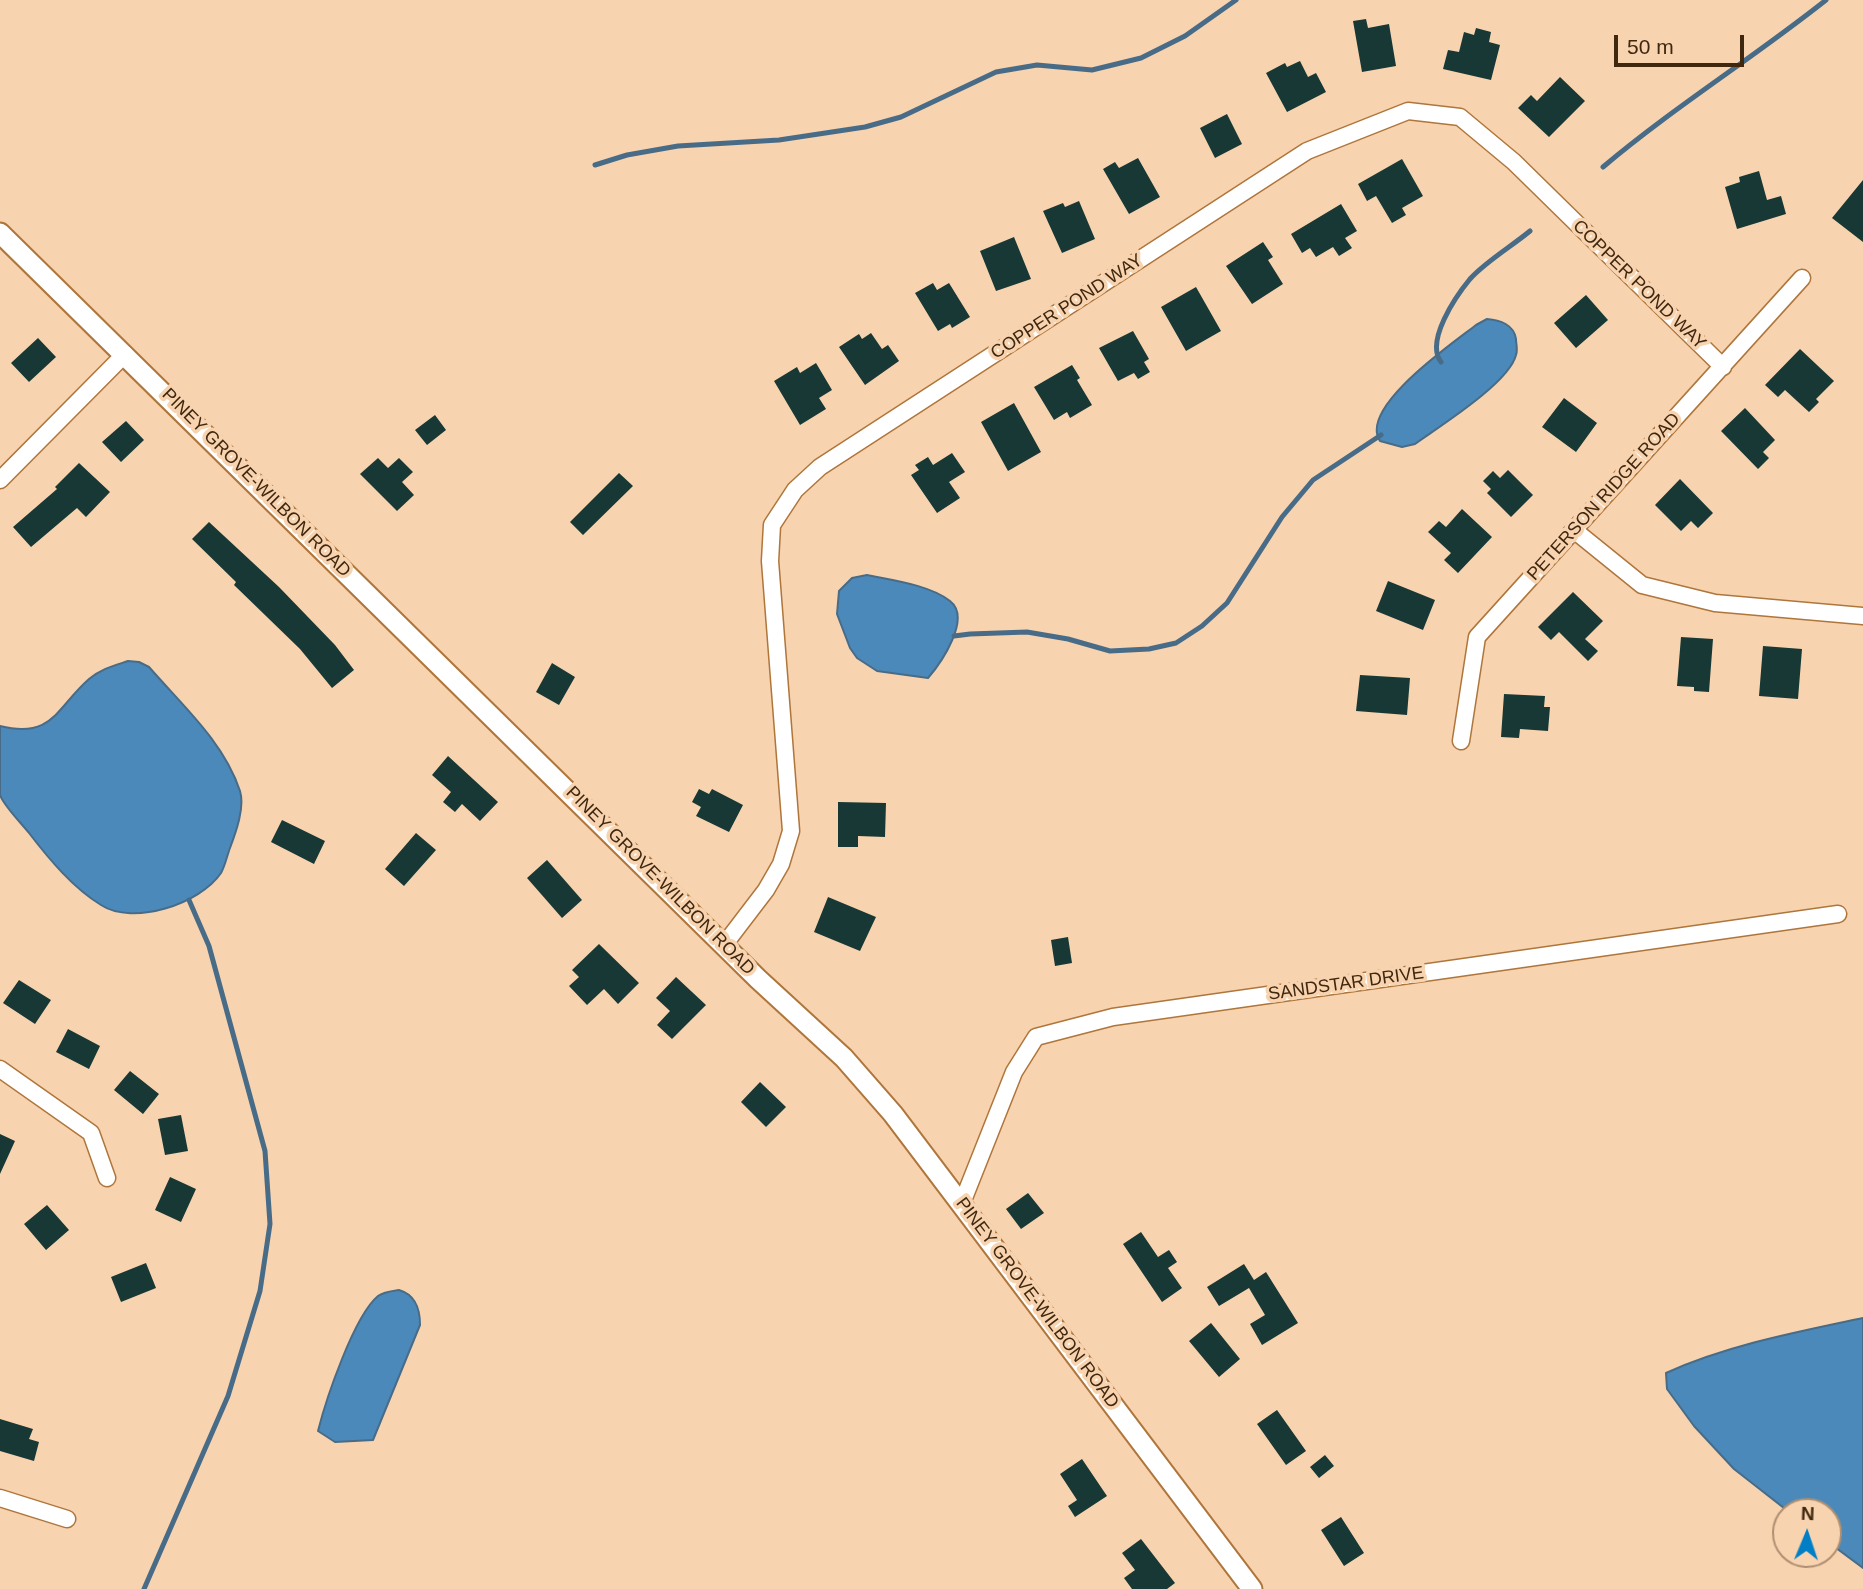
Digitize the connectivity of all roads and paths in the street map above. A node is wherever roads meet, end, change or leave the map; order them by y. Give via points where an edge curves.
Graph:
1 (0, 233) edge
2 (1801, 278) dead end
3 (125, 354) junction
4 (1723, 367) junction
5 (0, 480) edge
6 (1574, 530) junction
7 (1863, 616) edge
8 (1461, 741) dead end
9 (1838, 914) dead end
10 (724, 944) junction
11 (0, 1069) edge
12 (107, 1178) dead end
13 (962, 1203) junction
14 (0, 1498) edge
15 (67, 1519) dead end
16 (1252, 1589) edge

1 - 3 street, PINEY GROVE-WILBON ROAD
2 - 4 street, PETERSON RIDGE ROAD
3 - 5 street
3 - 10 street, PINEY GROVE-WILBON ROAD
4 - 6 street, PETERSON RIDGE ROAD
4 - 10 street, COPPER POND WAY via 1514,162 1460,117 1408,111 1307,151 820,467 794,490 772,525 770,561 791,831 782,864
6 - 7 street via 1642,585 1715,603
6 - 8 street, PETERSON RIDGE ROAD via 1477,637
9 - 13 street, SANDSTAR DRIVE via 1113,1017 1036,1037 1014,1072
10 - 13 street, PINEY GROVE-WILBON ROAD via 844,1058
11 - 12 street via 91,1133
13 - 16 street, PINEY GROVE-WILBON ROAD
14 - 15 street

